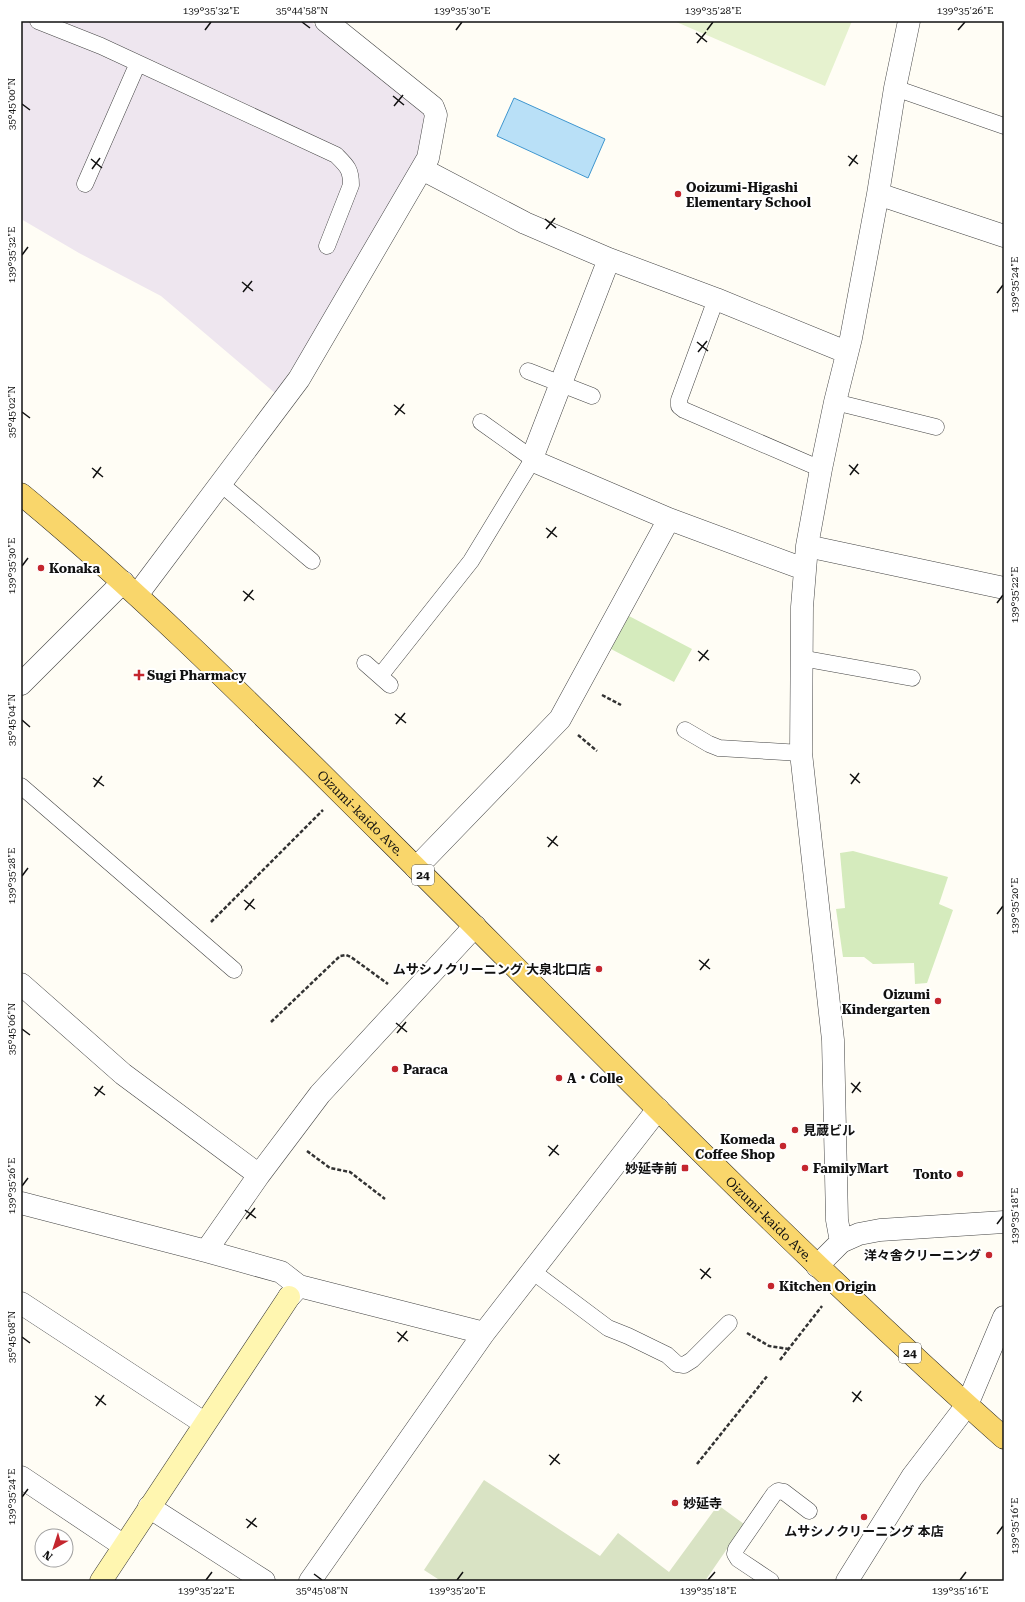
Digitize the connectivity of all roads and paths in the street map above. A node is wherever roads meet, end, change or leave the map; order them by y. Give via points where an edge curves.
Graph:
1 (38, 21) edge
2 (326, 21) edge
3 (909, 21) edge
4 (138, 63) junction
5 (895, 88) junction
6 (1004, 126) edge
7 (422, 169) junction
8 (85, 184) dead end
9 (878, 194) junction
10 (1004, 236) edge
11 (327, 246) dead end
12 (609, 259) junction
13 (716, 299) junction
14 (846, 352) junction
15 (528, 371) dead end
16 (561, 384) junction
17 (592, 396) dead end
18 (834, 402) junction
19 (481, 422) dead end
20 (936, 427) dead end
21 (533, 459) junction
22 (821, 469) junction
23 (221, 484) junction
24 (21, 494) edge
25 (669, 519) junction
26 (807, 546) junction
27 (312, 561) dead end
28 (804, 568) junction
29 (130, 588) junction
30 (1004, 588) edge
31 (801, 658) junction
32 (365, 663) dead end
33 (912, 678) dead end
34 (21, 684) edge
35 (685, 730) dead end
36 (801, 753) junction
37 (21, 786) edge
38 (341, 793) junction
39 (416, 868) junction
40 (475, 926) junction
41 (197, 936) junction
42 (234, 970) dead end
43 (21, 984) edge
44 (408, 998) junction
45 (271, 1022) dead end
46 (658, 1109) junction
47 (287, 1136) junction
48 (259, 1174) junction
49 (385, 1199) dead end
50 (21, 1203) edge
51 (1004, 1222) edge
52 (840, 1242) junction
53 (206, 1251) junction
54 (817, 1266) junction
55 (532, 1271) junction
56 (294, 1291) junction
57 (21, 1303) edge
58 (822, 1306) dead end
59 (728, 1323) dead end
60 (1003, 1324) edge
61 (484, 1333) junction
62 (715, 1336) junction
63 (789, 1349) junction
64 (780, 1360) dead end
65 (768, 1375) dead end
66 (967, 1405) junction
67 (204, 1423) junction
68 (1004, 1438) edge
69 (697, 1464) dead end
70 (21, 1477) edge
71 (149, 1507) junction
72 (810, 1511) dead end
73 (124, 1546) junction
74 (101, 1581) edge
75 (264, 1581) edge
76 (310, 1581) edge
77 (771, 1581) edge
78 (847, 1581) edge

1 - 4 lane
2 - 7 street via 433,107 436,115 428,158
3 - 5 street
4 - 8 lane
4 - 11 lane via 336,155 347,165 351,185
5 - 6 lane
5 - 9 street
7 - 12 street via 526,223
7 - 23 street via 299,379
9 - 10 street
9 - 14 street via 851,338
12 - 13 street
12 - 16 street
13 - 14 street
13 - 22 lane via 679,406
14 - 18 street
15 - 16 lane
16 - 17 lane
16 - 21 street
18 - 20 lane
18 - 22 street
19 - 21 lane
21 - 25 street
21 - 32 lane via 471,561 385,681
22 - 26 street
23 - 27 lane
23 - 29 street
24 - 29 main road, Oizumi-kaido Ave. / 24
25 - 28 street
25 - 39 street via 560,719
26 - 28 street
26 - 30 street
28 - 31 street
29 - 34 street
29 - 38 main road, Oizumi-kaido Ave. / 24
31 - 33 lane
31 - 36 street
35 - 36 lane via 719,748
36 - 52 street via 833,1040 837,1220
37 - 41 lane
38 - 39 main road, Oizumi-kaido Ave. / 24
38 - 41 path
39 - 40 main road, Oizumi-kaido Ave. / 24
40 - 44 street
40 - 46 main road, Oizumi-kaido Ave. / 24
41 - 42 lane
43 - 48 street via 123,1074
44 - 45 path via 346,954 340,956
44 - 47 street via 320,1094
46 - 54 main road, Oizumi-kaido Ave. / 24
46 - 55 street
47 - 48 street
47 - 49 path via 330,1168 350,1172
48 - 53 street
50 - 53 street
51 - 52 street via 880,1230 859,1234
52 - 54 street
53 - 56 street via 281,1272
54 - 66 main road, Oizumi-kaido Ave. / 24
55 - 61 street
55 - 62 lane via 608,1328 661,1352 677,1364 692,1360
56 - 61 street
56 - 67 street
57 - 67 street
58 - 63 path
59 - 62 lane
60 - 66 street
61 - 76 street
62 - 63 path via 744,1331 770,1346
63 - 64 path
65 - 69 path
66 - 68 main road, Oizumi-kaido Ave. / 24
66 - 78 street via 912,1477
67 - 71 street
70 - 73 street
71 - 73 street
71 - 75 street
72 - 77 lane via 784,1492 778,1491 736,1549 738,1559
73 - 74 street

